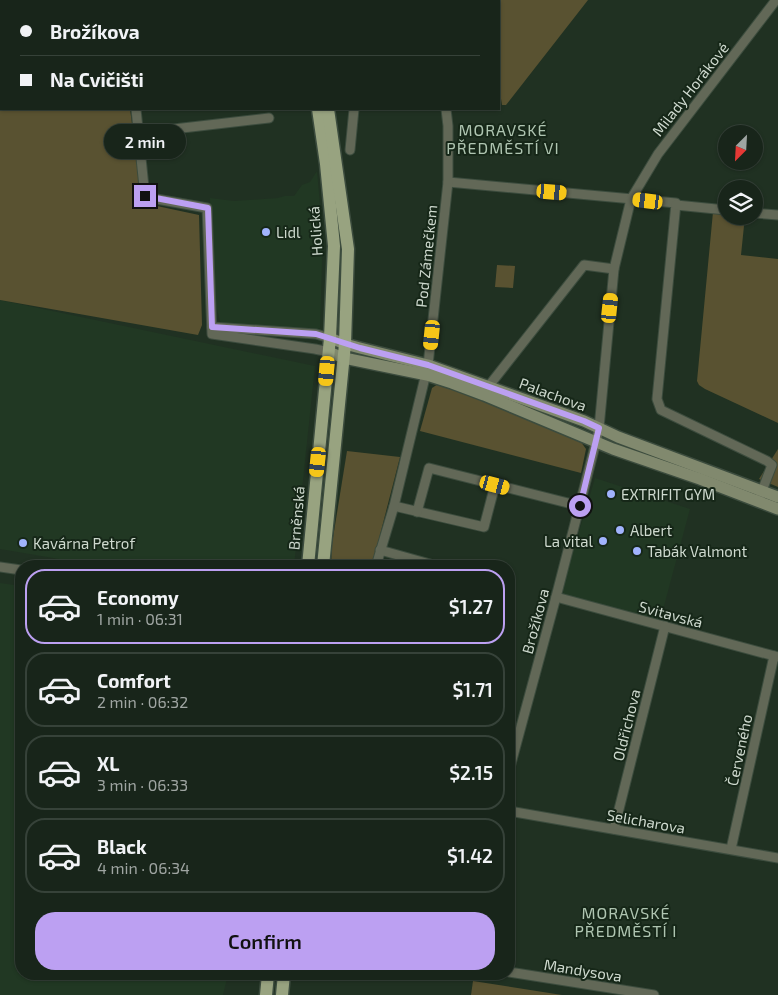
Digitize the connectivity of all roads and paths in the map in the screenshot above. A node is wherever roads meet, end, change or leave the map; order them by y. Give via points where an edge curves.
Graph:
1 (776, 0) edge
2 (136, 110) edge
3 (318, 110) edge
4 (328, 110) edge
5 (354, 110) edge
6 (446, 110) edge
7 (269, 118) dead end
8 (139, 133) junction
9 (350, 150) dead end
10 (448, 182) junction
11 (631, 199) junction
12 (676, 205) junction
13 (718, 209) edge
14 (763, 213) edge
15 (778, 215) edge
16 (614, 269) junction
17 (212, 327) junction
18 (330, 338) junction
19 (345, 344) junction
20 (329, 352) junction
21 (344, 358) junction
22 (428, 370) junction
23 (488, 387) junction
24 (599, 428) junction
25 (596, 442) junction
26 (495, 485) junction
27 (760, 496) junction
28 (778, 497) edge
29 (394, 506) junction
30 (580, 506) junction
31 (778, 509) edge
32 (417, 512) junction
33 (380, 550) junction
34 (309, 560) edge
35 (324, 560) edge
36 (378, 560) edge
37 (416, 560) edge
38 (0, 567) edge
39 (15, 569) edge
40 (556, 597) junction
41 (665, 626) junction
42 (776, 656) edge
43 (515, 749) edge
44 (515, 812) edge
45 (614, 829) junction
46 (731, 850) junction
47 (778, 858) edge
48 (515, 973) edge
49 (267, 980) edge
50 (283, 980) edge
51 (266, 995) edge
52 (282, 995) edge
53 (654, 995) edge

1 - 11 street, Milady Horákové via 658,154
2 - 8 street
3 - 18 main road, Holická via 334,246
4 - 19 main road, Holická via 348,249
5 - 9 street
6 - 10 street, Pod Zámečkem
7 - 8 street
8 - 17 street via 145,196 208,208
10 - 11 street
10 - 22 street, Pod Zámečkem
11 - 12 street
11 - 16 street, Milady Horákové
12 - 13 street
12 - 27 street via 658,399 661,410 772,465
14 - 15 street
16 - 23 street via 584,265
16 - 24 street, Milady Horákové
17 - 18 street via 316,334
17 - 20 street via 212,334
18 - 19 street, Palachova
18 - 20 main road, Holická
19 - 21 main road, Brněnská
19 - 22 street, Palachova
20 - 21 street, Palachova
20 - 34 main road, Brněnská
21 - 22 street, Palachova
21 - 35 main road, Brněnská
22 - 23 street, Palachova
22 - 25 street, Palachova
22 - 29 street, Pod Zámečkem
23 - 24 street, Palachova
24 - 25 street, Milady Horákové
24 - 27 street, Palachova
25 - 27 street, Palachova via 700,479
25 - 30 street, Brožíkova
26 - 30 street
26 - 32 street via 484,527
26 - 32 street via 429,468
27 - 28 street, Palachova
27 - 31 street, Palachova
29 - 32 street
29 - 33 street, Pod Zámečkem
30 - 40 street, Brožíkova
33 - 36 street, Pod Zámečkem
33 - 37 street
38 - 39 street
40 - 41 street, Svitavská
40 - 43 street, Brožíkova
41 - 42 street, Svitavská
41 - 45 street, Oldřichova
42 - 46 street, Červeného
44 - 45 street, Selicharova
45 - 46 street, Selicharova
46 - 47 street, Selicharova
48 - 53 street, Mandysova
49 - 51 main road
50 - 52 main road

